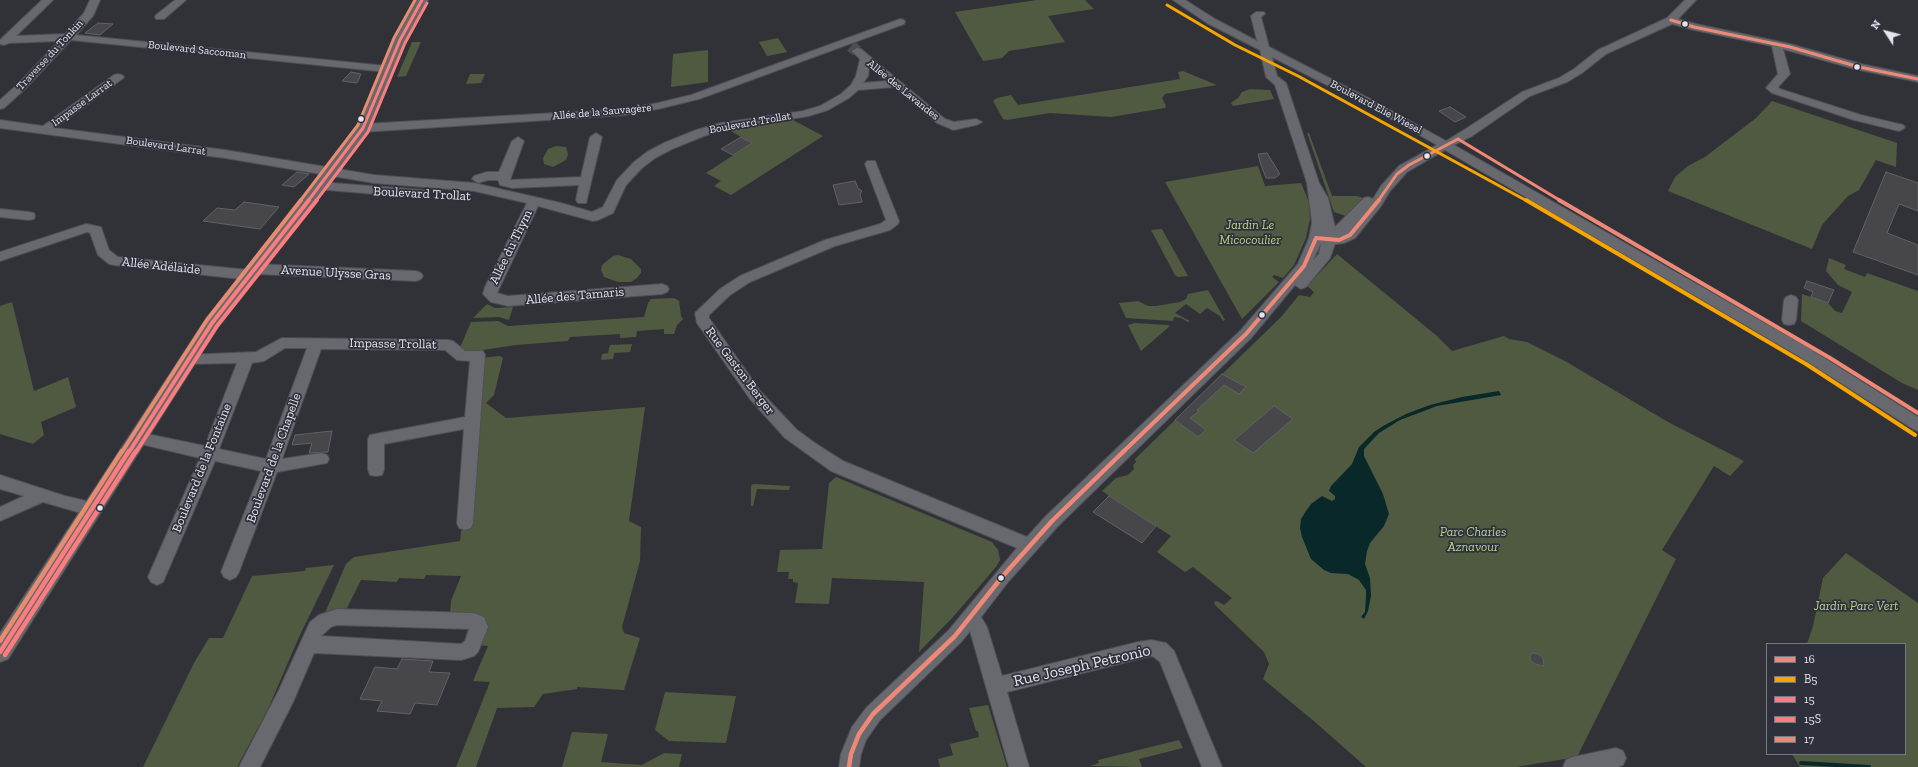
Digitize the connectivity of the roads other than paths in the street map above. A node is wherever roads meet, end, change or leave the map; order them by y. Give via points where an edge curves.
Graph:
1 (48, 0) edge
2 (95, 0) edge
3 (181, 0) edge
4 (422, 0) edge
5 (1178, 0) edge
6 (1190, 0) edge
7 (1691, 0) edge
8 (1257, 2) dead end
9 (160, 17) dead end
10 (1671, 20) junction
11 (900, 22) dead end
12 (68, 37) junction
13 (3, 43) edge
14 (1777, 44) junction
15 (1268, 46) junction
16 (855, 49) junction
17 (387, 69) junction
18 (118, 77) dead end
19 (1918, 79) edge
20 (895, 84) junction
21 (855, 87) junction
22 (0, 106) edge
23 (976, 122) dead end
24 (0, 124) edge
25 (1899, 127) dead end
26 (363, 128) junction
27 (45, 130) junction
28 (596, 137) dead end
29 (518, 141) dead end
30 (1450, 144) junction
31 (871, 164) dead end
32 (332, 171) junction
33 (504, 176) junction
34 (585, 181) junction
35 (471, 184) junction
36 (320, 186) junction
37 (529, 199) junction
38 (582, 200) dead end
39 (0, 212) edge
40 (29, 216) dead end
41 (1323, 239) junction
42 (0, 257) edge
43 (252, 272) junction
44 (416, 276) dead end
45 (662, 289) dead end
46 (490, 294) joint
47 (1791, 300) dead end
48 (1789, 320) dead end
49 (316, 343) junction
50 (189, 359) junction
51 (246, 359) junction
52 (1918, 417) edge
53 (471, 422) junction
54 (1918, 425) edge
55 (138, 438) junction
56 (210, 453) junction
57 (321, 459) dead end
58 (271, 467) junction
59 (376, 470) dead end
60 (0, 482) edge
61 (44, 495) junction
62 (92, 509) junction
63 (0, 514) edge
64 (465, 523) dead end
65 (1030, 546) junction
66 (230, 572) dead end
67 (158, 577) dead end
68 (971, 616) junction
69 (309, 644) junction
70 (0, 652) edge
71 (996, 686) junction
72 (1616, 758) dead end
73 (249, 767) edge
74 (848, 767) edge
75 (1020, 767) edge
76 (1212, 767) edge
77 (1573, 767) edge

1 - 13 street
2 - 12 street, Traverse du Tonkin via 89,14
3 - 9 street
4 - 17 main road via 404,31
5 - 15 street, Boulevard Elie Wiesel via 1211,21
6 - 15 street, Boulevard Elie Wiesel
7 - 10 street
8 - 15 street via 1263,17
10 - 14 street
10 - 30 street via 1602,52 1562,80 1526,94
11 - 16 street, Allée de la Sauvagère
12 - 13 street, Boulevard Saccoman
12 - 17 street, Boulevard Saccoman
12 - 22 street, Traverse du Tonkin
14 - 19 street via 1868,69
14 - 25 street via 1784,74 1772,88 1776,91 1858,118
15 - 30 street, Boulevard Elie Wiesel
15 - 41 street via 1282,79 1280,83 1313,183 1322,198 1328,219
16 - 20 street, Allée des Lavandes
16 - 21 street, Boulevard Trollat via 862,76
16 - 26 street, Allée de la Sauvagère via 695,97 625,112
17 - 26 main road
18 - 27 street, Impasse Larrat
20 - 21 street
20 - 23 street, Allée des Lavandes via 941,121 953,126
21 - 37 street, Boulevard Trollat via 834,103 815,111 721,127 668,146 638,165 621,183 608,210 600,215 584,215
24 - 27 street, Boulevard Larrat
26 - 32 main road
27 - 32 street, Boulevard Larrat
28 - 34 street
29 - 33 street
30 - 41 street via 1404,169 1385,189 1377,203 1350,235 1339,240
30 - 52 street via 1782,333
30 - 54 street via 1805,353
31 - 65 street, Rue Gaston Berger via 893,221 885,227 823,246 745,279 719,297 702,313 702,320 771,414 791,434 837,466
32 - 35 street, Boulevard Trollat via 407,183
32 - 36 main road
33 - 34 street via 504,182 512,184
33 - 35 street via 487,176
34 - 38 street
35 - 37 street, Boulevard Trollat
36 - 37 street, Boulevard Trollat
36 - 43 main road
37 - 46 street, Allée du Thym
39 - 40 street
41 - 65 street via 1304,266 1246,334 1090,484
42 - 43 street, Allée Adélaïde via 86,228 96,230 103,252 114,261
43 - 44 street, Avenue Ulysse Gras
43 - 50 main road via 212,323
45 - 46 street, Allée des Tamaris via 508,301 496,299
47 - 48 street
49 - 51 street, Impasse Trollat via 282,343 259,357
49 - 53 street, Impasse Trollat via 448,345 462,356 478,355
49 - 58 street, Boulevard de la Chapelle
50 - 51 street, Impasse Trollat
50 - 55 main road
51 - 56 street, Boulevard de la Fontaine
53 - 59 street via 376,439
53 - 64 street, Impasse Trollat
55 - 56 street
55 - 62 main road
56 - 58 street
56 - 67 street, Boulevard de la Fontaine
57 - 58 street
58 - 66 street, Boulevard de la Chapelle
60 - 61 street
61 - 62 street
61 - 63 street
62 - 70 main road
65 - 68 street
68 - 71 street via 978,627
68 - 74 street via 955,636 872,714 859,734
69 - 69 street via 316,628 325,621 337,617 474,621 479,627 472,646 461,652
69 - 73 street via 286,696
71 - 75 street
71 - 76 street, Rue Joseph Petronio via 1138,650 1159,649 1167,657
72 - 77 street

